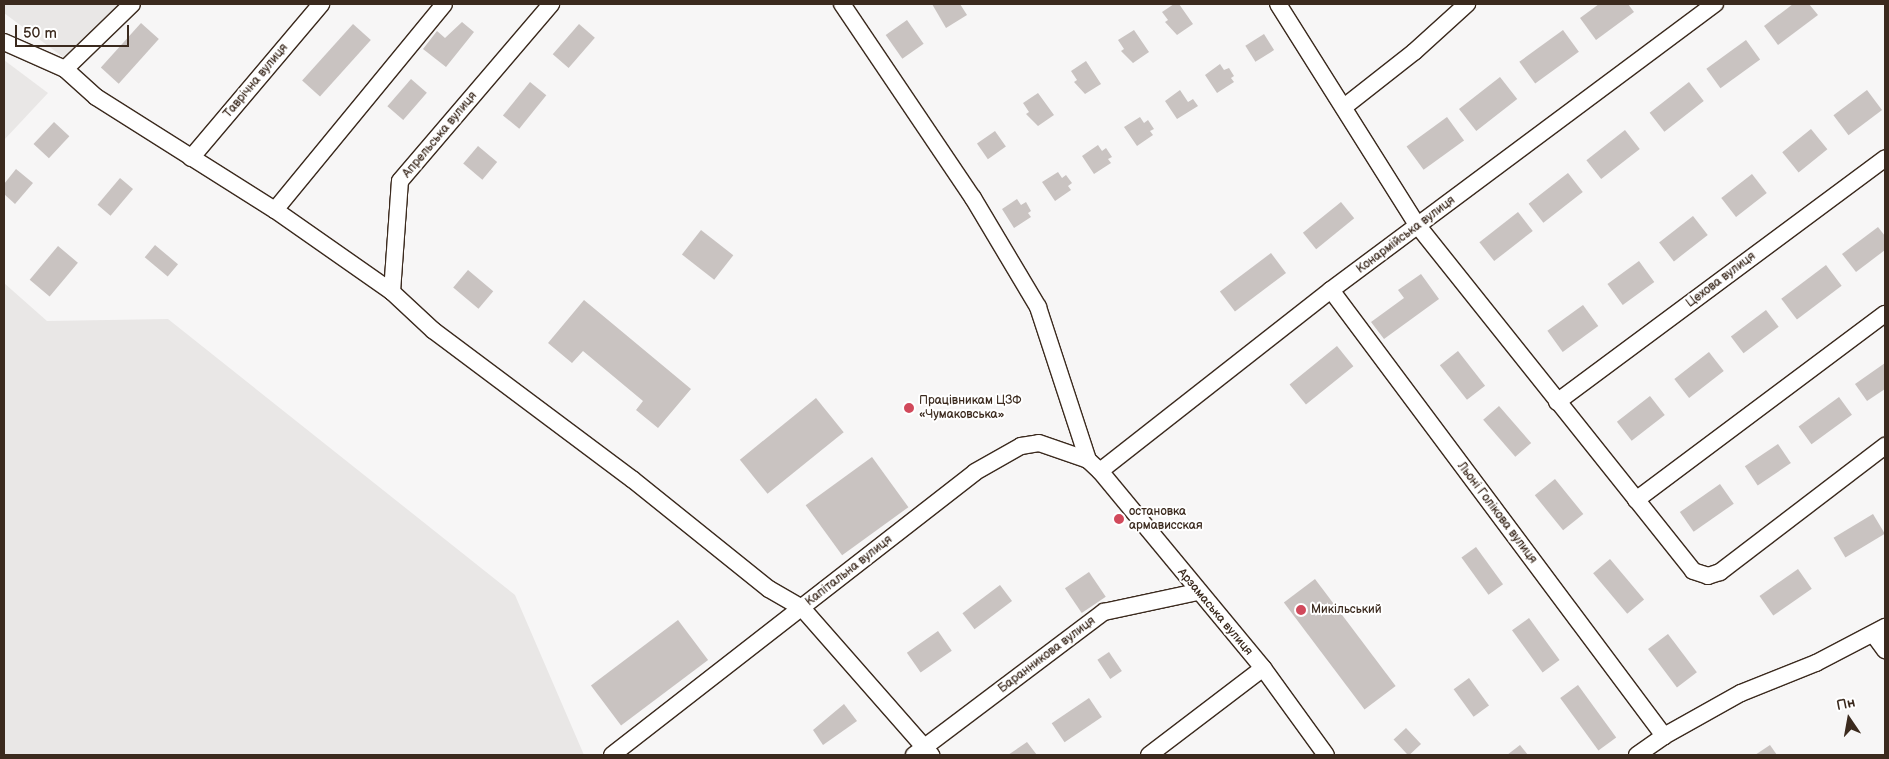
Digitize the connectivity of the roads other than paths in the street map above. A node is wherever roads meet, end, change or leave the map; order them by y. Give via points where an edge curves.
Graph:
1 (132, 4) edge
2 (321, 4) edge
3 (444, 4) edge
4 (551, 4) edge
5 (842, 4) edge
6 (1278, 4) edge
7 (1467, 4) edge
8 (1715, 4) edge
9 (4, 42) edge
10 (65, 69) junction
11 (1344, 106) junction
12 (191, 158) junction
13 (1885, 158) edge
14 (275, 210) junction
15 (1418, 226) junction
16 (1331, 290) junction
17 (392, 292) junction
18 (1885, 314) edge
19 (1557, 402) junction
20 (1885, 446) edge
21 (1088, 460) junction
22 (1100, 471) junction
23 (1636, 500) junction
24 (1197, 592) junction
25 (802, 608) junction
26 (1879, 631) edge
27 (1885, 650) edge
28 (1263, 668) junction
29 (1664, 736) junction
30 (923, 753) edge
31 (612, 755) edge
32 (1149, 755) edge
33 (1326, 755) edge
34 (1637, 755) edge

1 - 10 street
2 - 12 street, Таврічна вулиця
3 - 14 street
4 - 17 street, Апрельська вулиця via 400,181
5 - 21 street via 973,198 1038,307
6 - 11 street
7 - 11 street via 1414,52
8 - 15 street, Конармійська вулиця
9 - 10 street
10 - 12 street via 96,97
11 - 15 street
12 - 14 street
13 - 19 street, Цехова вулиця
14 - 17 street
15 - 16 street, Конармійська вулиця
15 - 19 street
16 - 22 street, Конармійська вулиця
16 - 29 street, Льоні Голікова вулиця
17 - 25 street via 434,331 632,479 769,589
18 - 23 street
19 - 23 street
20 - 23 street via 1720,572 1708,576 1693,571
21 - 22 street, Капітальна вулиця
21 - 25 street, Капітальна вулиця via 1039,443 1021,446 974,472
22 - 24 street, Арзамаська вулиця
24 - 28 street, Арзамаська вулиця
24 - 30 street, Баранникова вулиця via 1104,612
25 - 30 street
25 - 31 street, Капітальна вулиця
26 - 27 street
26 - 29 street via 1741,693
28 - 32 street
28 - 33 street, Арзамаська вулиця
29 - 34 street

